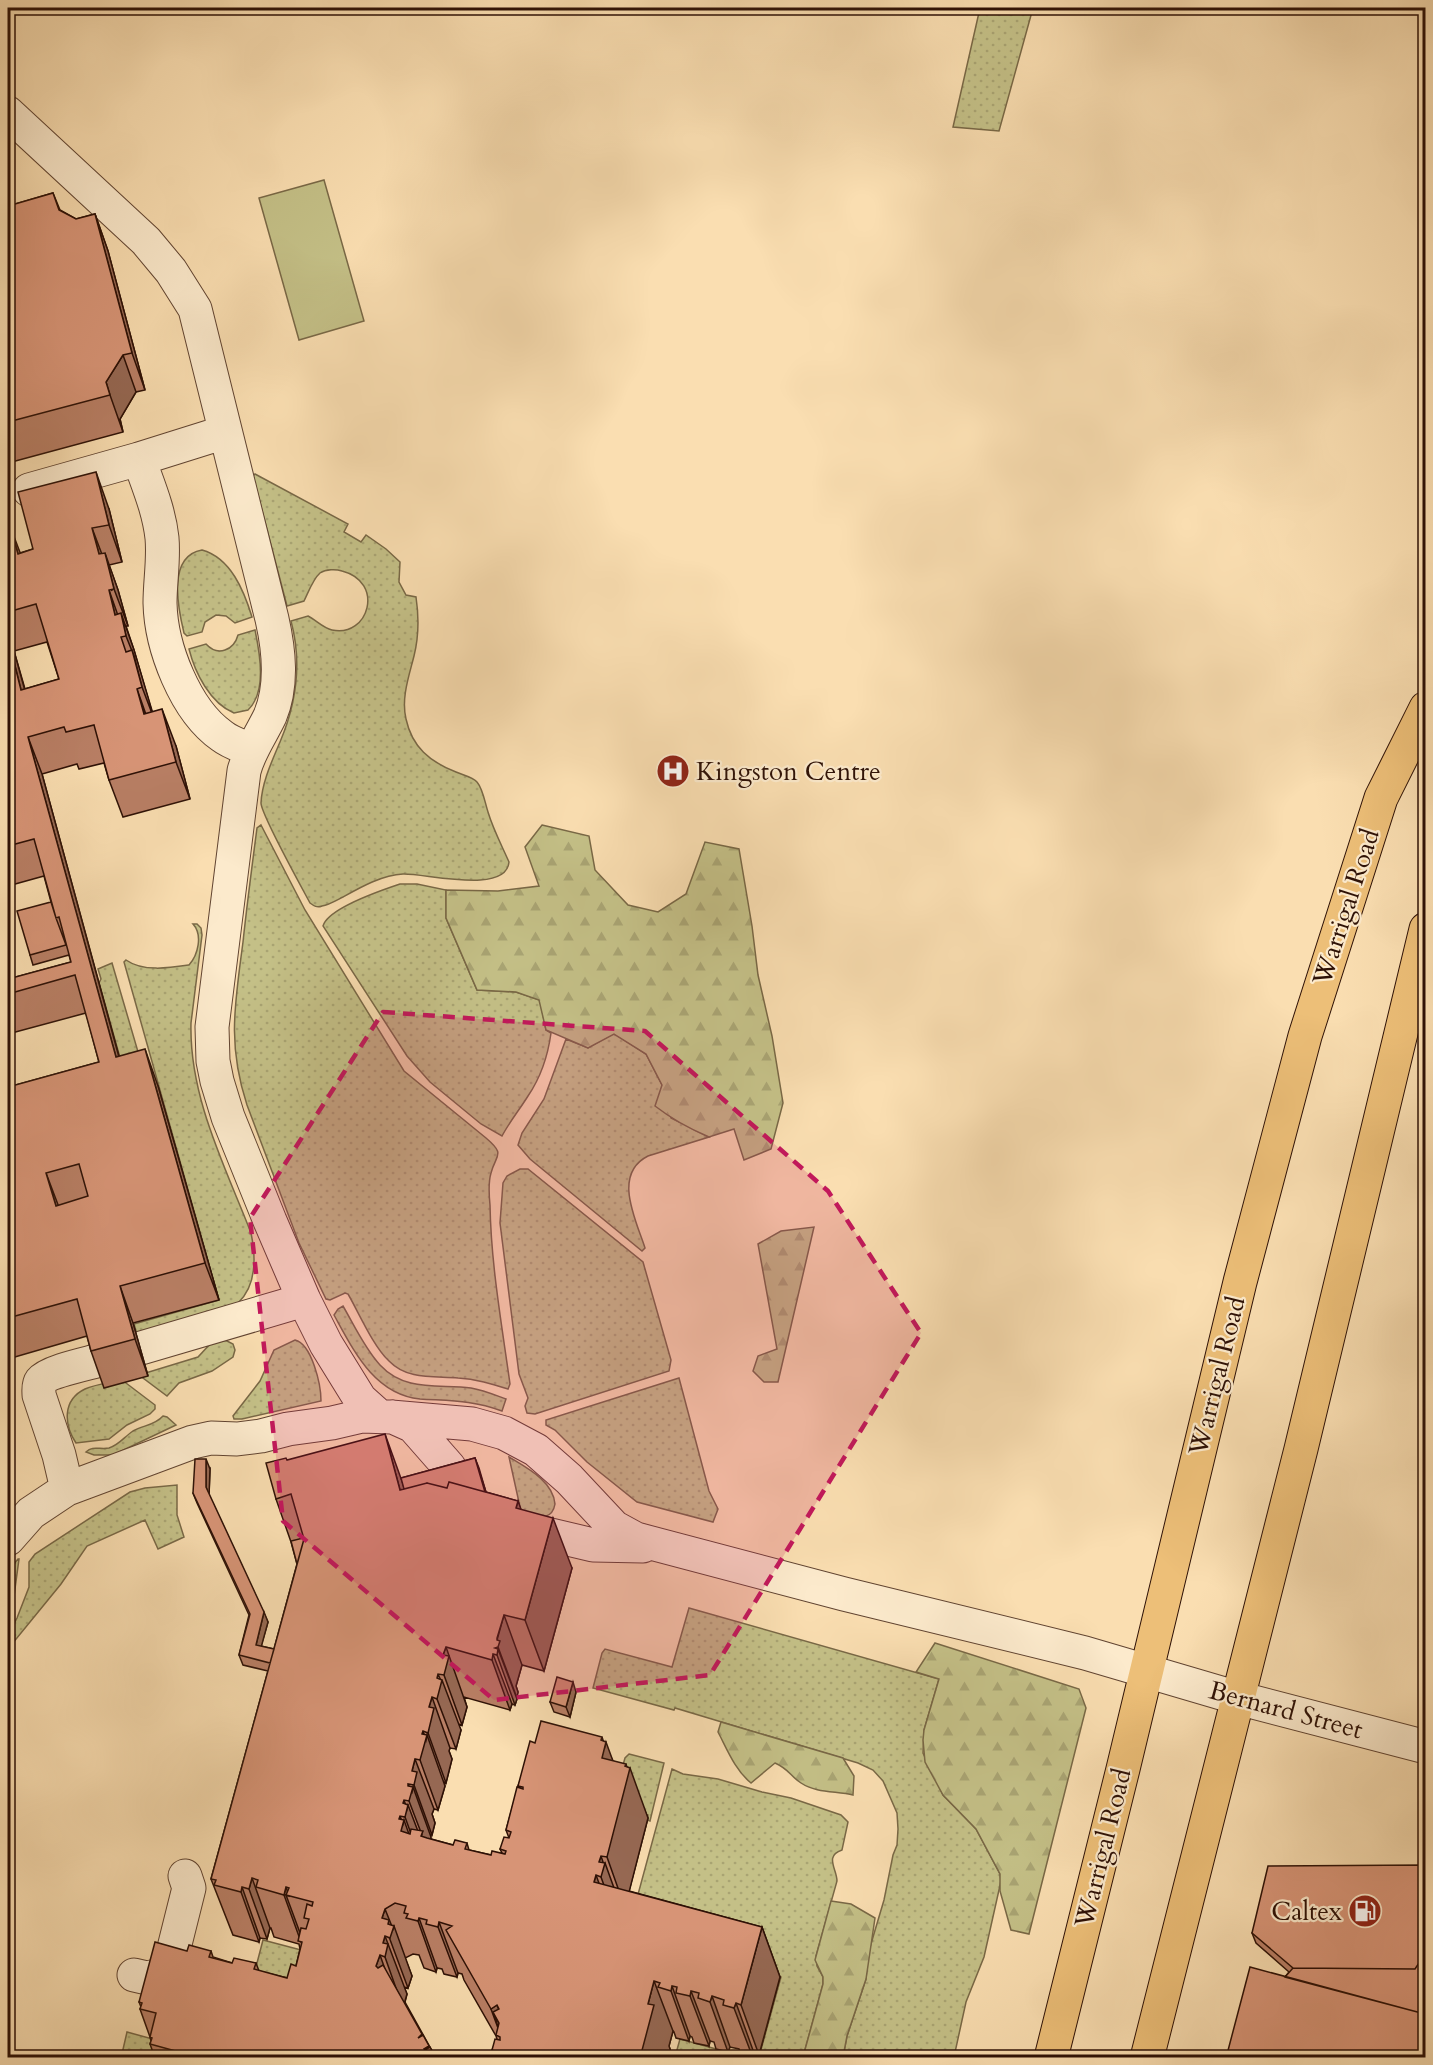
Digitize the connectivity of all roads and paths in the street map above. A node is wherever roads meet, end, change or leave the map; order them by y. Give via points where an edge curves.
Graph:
1 (8, 112) edge
2 (225, 432) junction
3 (139, 459) junction
4 (29, 490) edge
5 (1425, 708) edge
6 (251, 750) junction
7 (1425, 929) edge
8 (304, 1300) junction
9 (141, 1348) dead end
10 (96, 1360) edge
11 (385, 1416) junction
12 (68, 1489) junction
13 (12, 1524) edge
14 (680, 1551) junction
15 (1146, 1672) junction
16 (1238, 1698) junction
17 (1425, 1747) edge
18 (185, 1875) dead end
19 (134, 1975) dead end
20 (1051, 2058) edge
21 (1147, 2058) edge

1 - 2 street via 146,241 171,271 195,309
2 - 3 street
2 - 6 street via 278,652 274,702
3 - 4 street
3 - 6 street via 159,513 161,614 173,665 205,719 223,737
5 - 15 highway, Warrigal Road via 1381,798 1305,1036 1240,1282
6 - 8 street via 244,771 214,1007 213,1061 228,1117
7 - 16 highway
8 - 9 street
8 - 11 street via 360,1399
10 - 12 street via 49,1376 39,1388
11 - 12 street via 362,1416 261,1436 193,1442
11 - 14 street via 463,1422 514,1438 536,1450 569,1479 614,1527 636,1539
11 - 14 street via 413,1426 449,1467 474,1512 485,1518 580,1543
12 - 13 street
14 - 15 street, Bernard Street via 1085,1653
15 - 16 street, Bernard Street
15 - 20 highway, Warrigal Road
16 - 17 street, Bernard Street
16 - 21 highway
18 - 19 street via 189,1888 170,1964 161,1975

